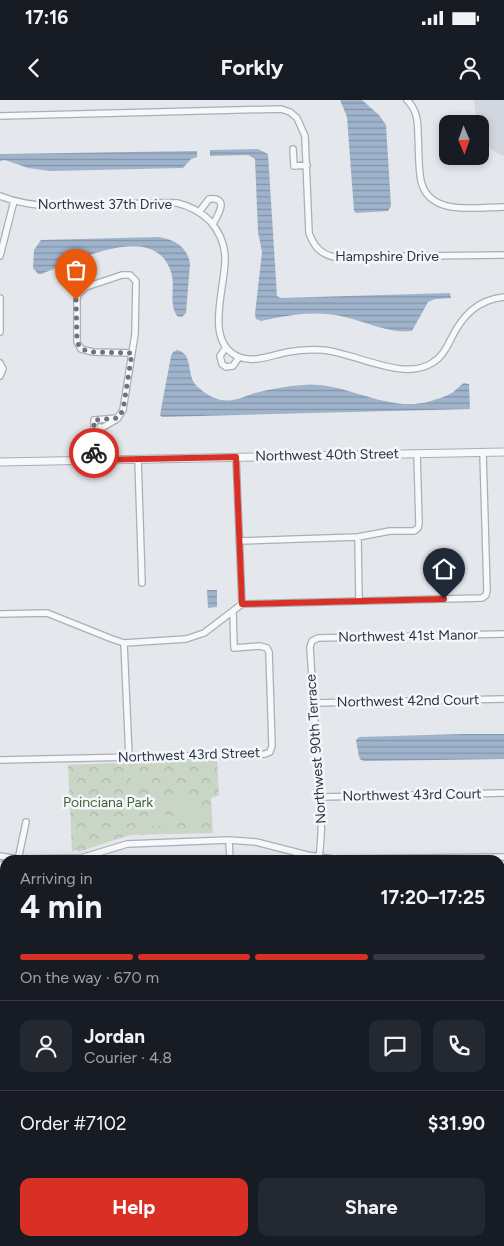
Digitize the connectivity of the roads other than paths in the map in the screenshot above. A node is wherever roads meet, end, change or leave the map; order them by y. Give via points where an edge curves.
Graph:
1 (407, 100) edge
2 (0, 116) edge
3 (293, 149) dead end
4 (307, 165) junction
5 (294, 166) junction
6 (295, 173) dead end
7 (0, 196) edge
8 (14, 201) junction
9 (504, 207) edge
10 (199, 212) junction
11 (212, 224) junction
12 (504, 255) edge
13 (0, 256) edge
14 (504, 297) edge
15 (0, 298) edge
16 (0, 332) edge
17 (226, 347) junction
18 (132, 353) junction
19 (239, 357) junction
20 (0, 362) edge
21 (0, 376) edge
22 (118, 418) junction
23 (100, 419) junction
24 (100, 429) junction
25 (504, 452) edge
26 (483, 453) junction
27 (417, 454) junction
28 (236, 457) junction
29 (138, 459) junction
30 (98, 460) junction
31 (0, 462) edge
32 (358, 537) junction
33 (239, 541) junction
34 (142, 583) dead end
35 (359, 601) junction
36 (242, 604) junction
37 (233, 611) junction
38 (0, 614) edge
39 (504, 634) edge
40 (312, 641) joint
41 (124, 642) junction
42 (504, 699) edge
43 (313, 703) junction
44 (129, 757) junction
45 (0, 760) edge
46 (504, 793) edge
47 (321, 797) junction
48 (26, 822) dead end
49 (229, 840) junction
50 (18, 855) edge
51 (91, 855) edge
52 (230, 855) edge
53 (307, 855) edge
54 (319, 855) edge

1 - 9 street via 417,116 420,179 427,195 445,206
2 - 4 street, Hampshire Drive via 282,109 290,112 302,125
3 - 5 street
4 - 5 street
4 - 12 street, Hampshire Drive via 309,233 312,243 326,255
5 - 6 street
7 - 8 street, Northwest 37th Drive
8 - 10 street, Northwest 37th Drive via 49,206 177,203
8 - 13 street
10 - 11 street, Northwest 37th Drive
10 - 11 street via 209,199 220,201 220,212
11 - 17 street, Northwest 37th Drive via 221,238 225,255 218,329
14 - 19 street via 474,307 461,321 440,357 418,369 404,370 323,350 259,359
15 - 16 street
17 - 19 street
17 - 19 street, Northwest 37th Drive via 220,356 222,364 233,366
18 - 18 street via 136,281 130,275 122,275 86,287 76,300 77,342 81,349
18 - 22 street via 123,410
20 - 21 street via 3,370
22 - 23 street
22 - 24 street
23 - 24 street
23 - 30 street via 94,420
24 - 30 street
25 - 26 street, Northwest 40th Street
26 - 27 street, Northwest 40th Street
26 - 35 street via 486,595 482,598
27 - 28 street, Northwest 40th Street
27 - 32 street via 418,528
28 - 29 street, Northwest 40th Street
28 - 33 street
29 - 30 street, Northwest 40th Street
29 - 34 street
30 - 31 street, Northwest 40th Street
32 - 33 street
32 - 35 street
33 - 36 street
35 - 36 street
36 - 37 street
37 - 41 street via 204,633 186,639
37 - 44 street, Northwest 43rd Street via 234,648 260,646 269,652 270,752
38 - 41 street via 47,613
39 - 40 street, Northwest 41st Manor via 318,638
40 - 43 street, Northwest 90th Terrace
41 - 44 street
42 - 43 street, Northwest 42nd Court
43 - 47 street, Northwest 90th Terrace
44 - 45 street, Northwest 43rd Street
46 - 47 street, Northwest 43rd Court
47 - 54 street, Northwest 90th Terrace
48 - 50 street
49 - 51 street via 126,844
49 - 52 street
49 - 53 street via 256,842

